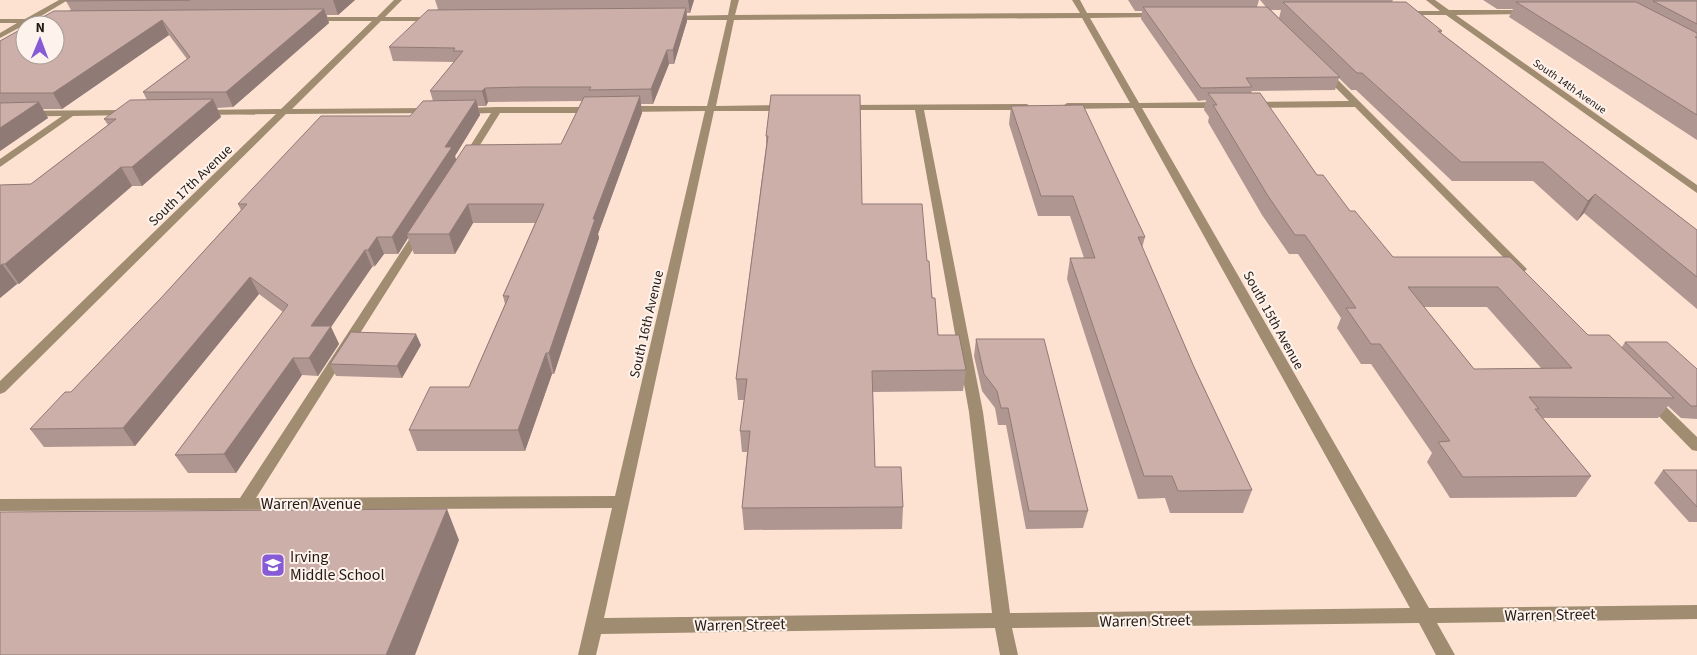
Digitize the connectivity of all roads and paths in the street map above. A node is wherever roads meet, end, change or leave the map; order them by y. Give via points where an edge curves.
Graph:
1 (64, 0) edge
2 (398, 0) edge
3 (735, 0) edge
4 (1076, 0) edge
5 (1430, 0) edge
6 (1446, 12) junction
7 (1533, 12) edge
8 (1395, 13) edge
9 (37, 15) edge
10 (1084, 15) junction
11 (1161, 15) edge
12 (731, 17) junction
13 (662, 18) edge
14 (379, 19) junction
15 (447, 19) edge
16 (301, 20) edge
17 (0, 21) edge
18 (15, 21) edge
19 (15, 27) edge
20 (0, 36) edge
21 (1316, 63) edge
22 (1357, 104) junction
23 (1057, 106) edge
24 (1136, 106) junction
25 (1037, 107) edge
26 (800, 108) edge
27 (839, 108) edge
28 (919, 108) junction
29 (710, 109) junction
30 (498, 110) junction
31 (284, 112) junction
32 (72, 113) junction
33 (140, 113) edge
34 (188, 113) edge
35 (0, 114) edge
36 (0, 164) edge
37 (460, 169) edge
38 (1697, 190) edge
39 (428, 219) edge
40 (1530, 279) edge
41 (0, 389) edge
42 (1642, 390) edge
43 (1697, 446) edge
44 (622, 502) junction
45 (245, 503) junction
46 (0, 505) edge
47 (1697, 612) edge
48 (1424, 616) junction
49 (1002, 621) junction
50 (594, 626) junction
51 (587, 655) edge
52 (1009, 655) edge
53 (1446, 655) edge

1 - 9 street
2 - 14 street, South 17th Avenue
3 - 12 street, South 16th Avenue
4 - 10 street, South 15th Avenue
5 - 6 street, South 14th Avenue
6 - 7 street
6 - 8 street
6 - 38 street, South 14th Avenue
10 - 11 street
10 - 12 street
10 - 24 street, South 15th Avenue
12 - 13 street
12 - 29 street, South 16th Avenue
14 - 15 street
14 - 16 street
14 - 31 street, South 17th Avenue
17 - 18 street
19 - 20 street
21 - 22 street
22 - 24 street
22 - 40 street
23 - 24 street
24 - 48 street, South 15th Avenue
25 - 28 street
26 - 29 street
27 - 28 street
28 - 49 street via 976,412
29 - 30 street
29 - 44 street, South 16th Avenue
30 - 31 street
30 - 37 street
31 - 34 street
31 - 41 street, South 17th Avenue
32 - 33 street
32 - 35 street
32 - 36 street
39 - 45 street
42 - 43 street
44 - 45 street, Warren Avenue
44 - 50 street, South 16th Avenue
45 - 46 street, Warren Avenue
47 - 48 street, Warren Street
48 - 49 street, Warren Street
48 - 53 street, South 15th Avenue
49 - 50 street, Warren Street
49 - 52 street
50 - 51 street, South 16th Avenue

